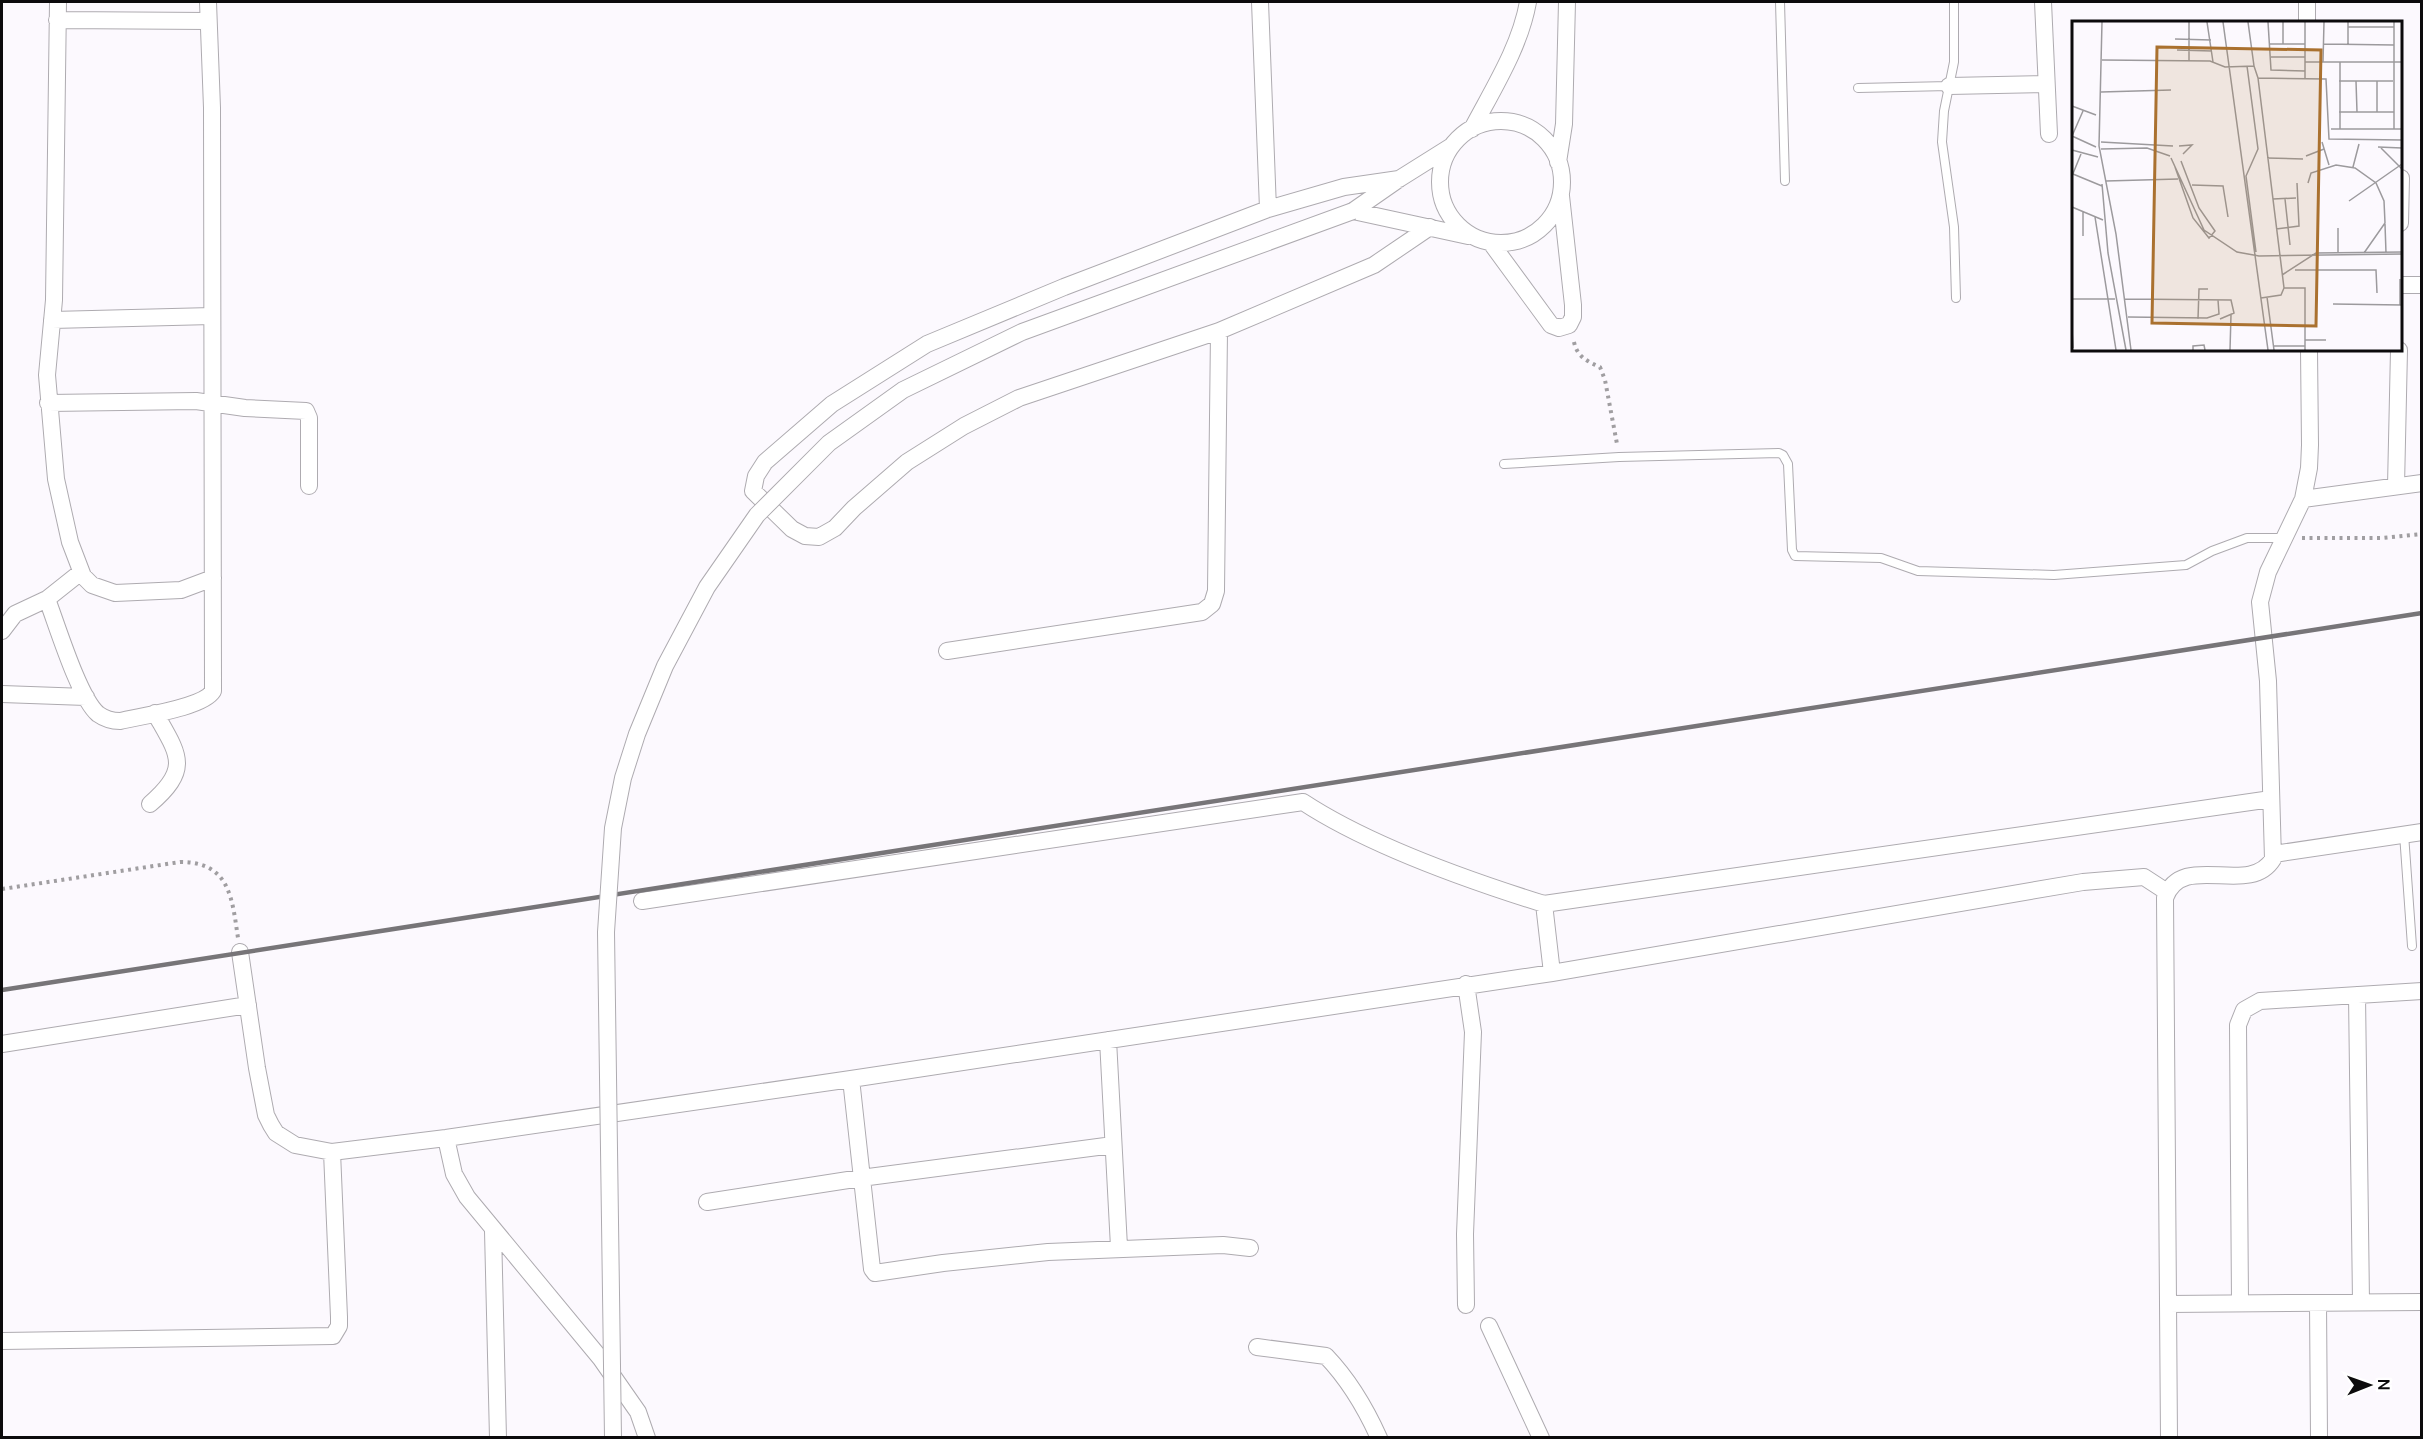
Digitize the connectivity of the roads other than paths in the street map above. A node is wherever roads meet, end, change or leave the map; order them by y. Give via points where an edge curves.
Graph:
1 (58, 2) edge
2 (208, 2) edge
3 (1260, 2) edge
4 (1528, 2) edge
5 (1567, 2) edge
6 (1780, 2) edge
7 (1954, 2) edge
8 (2043, 2) edge
9 (2307, 2) edge
10 (57, 20) junction
11 (208, 21) junction
12 (2307, 21) edge
13 (2046, 84) junction
14 (1949, 87) junction
15 (1858, 88) dead end
16 (1472, 129) junction
17 (2049, 134) dead end
18 (1453, 145) junction
19 (1558, 162) junction
20 (1398, 179) junction
21 (1785, 181) dead end
22 (1561, 192) junction
23 (1268, 209) junction
24 (1353, 211) junction
25 (1430, 227) junction
26 (1483, 240) junction
27 (2402, 285) edge
28 (2421, 285) edge
29 (1956, 298) dead end
30 (212, 316) junction
31 (52, 320) junction
32 (1219, 331) junction
33 (2309, 351) edge
34 (2399, 351) edge
35 (48, 403) junction
36 (213, 404) junction
37 (1504, 464) dead end
38 (2421, 483) edge
39 (309, 486) dead end
40 (2396, 486) junction
41 (2303, 499) junction
42 (2284, 538) junction
43 (81, 572) junction
44 (213, 578) junction
45 (47, 599) junction
46 (2, 631) edge
47 (947, 651) dead end
48 (2, 694) edge
49 (86, 697) junction
50 (155, 712) junction
51 (2271, 799) junction
52 (150, 804) dead end
53 (2421, 832) edge
54 (2404, 834) junction
55 (2274, 854) junction
56 (2167, 892) junction
57 (642, 901) dead end
58 (1544, 904) junction
59 (2412, 946) dead end
60 (240, 952) road end
61 (1552, 973) junction
62 (1466, 984) junction
63 (2421, 990) edge
64 (2357, 995) junction
65 (248, 1005) junction
66 (1108, 1040) junction
67 (2, 1044) edge
68 (851, 1079) junction
69 (446, 1138) junction
70 (1113, 1145) junction
71 (332, 1152) junction
72 (861, 1179) junction
73 (707, 1202) dead end
74 (493, 1231) junction
75 (1119, 1247) junction
76 (1250, 1248) dead end
77 (2361, 1302) junction
78 (2421, 1302) edge
79 (2318, 1303) junction
80 (2168, 1304) junction
81 (2240, 1304) junction
82 (1466, 1305) dead end
83 (1489, 1326) dead end
84 (2, 1341) edge
85 (1257, 1347) dead end
86 (498, 1437) edge
87 (613, 1437) edge
88 (647, 1437) edge
89 (1379, 1437) edge
90 (1541, 1437) edge
91 (2169, 1437) edge
92 (2319, 1437) edge

1 - 10 street
2 - 11 street
3 - 23 street
4 - 16 street via 1510,54
5 - 19 street via 1564,124
6 - 21 lane
7 - 14 lane via 1954,62
8 - 13 street
9 - 12 street
10 - 11 street
10 - 31 street
11 - 30 street
13 - 14 street
13 - 17 street
14 - 15 lane
14 - 29 lane via 1942,142 1954,227
16 - 18 street
16 - 19 street via 1494,122 1528,128 1546,142
18 - 20 street
18 - 26 street via 1442,170 1442,196 1454,221
19 - 22 street
20 - 23 street via 1344,187
20 - 24 street
22 - 26 street via 1554,212 1541,229 1522,240 1501,244
22 - 26 street via 1573,305 1569,325 1551,325
23 - 32 street via 927,344 832,404 765,462 753,491 792,529 805,536 819,537 835,528 908,462 973,421 1019,398
24 - 25 street
24 - 87 street, bridge via 1022,332 903,390 829,443 757,515 707,587 665,666 637,735 622,778 614,828 606,932
25 - 26 street
25 - 32 street via 1374,265
27 - 28 street
30 - 31 street
30 - 36 street
31 - 35 street
32 - 47 street via 1216,591 1212,604 1202,612
33 - 41 street via 2310,445
34 - 40 street
35 - 36 street
35 - 43 street via 56,479
36 - 39 street via 306,411
36 - 44 street
37 - 42 lane via 1779,453 1788,464 1792,550 1796,556 1881,558 1918,571 2054,576 2186,565 2247,538
38 - 40 street
40 - 41 street
41 - 42 street
42 - 51 street via 2260,602 2268,681
43 - 44 street via 92,585 115,593 181,590
43 - 45 street
44 - 50 street via 213,691 204,700
45 - 46 street via 15,614
45 - 49 street
48 - 49 street
49 - 50 street via 96,712 111,721
50 - 52 street via 178,759 171,783
51 - 55 street
51 - 58 street
53 - 54 street
54 - 55 street
54 - 59 lane
55 - 56 street via 2270,864 2259,873 2187,877 2174,882
56 - 61 street via 2144,877 2082,882
56 - 80 street
57 - 58 street via 1303,802 1329,819 1432,865
58 - 61 street
60 - 65 street
61 - 62 street
62 - 66 street
62 - 82 street via 1473,1032
63 - 64 street
64 - 77 street
64 - 81 street via 2260,1001 2244,1010 2238,1024
65 - 67 street
65 - 71 street via 262,1098 271,1125 295,1145
66 - 68 street
66 - 70 street
68 - 69 street
68 - 72 street
69 - 71 street
69 - 74 street via 458,1183
70 - 72 street
70 - 75 street
71 - 84 street via 339,1317 333,1336
72 - 73 street
72 - 75 street via 872,1269 878,1274 943,1263
74 - 86 street
74 - 88 street via 601,1359 638,1412
75 - 76 street
77 - 78 street
77 - 79 street
79 - 81 street
79 - 92 street
80 - 81 street
80 - 91 street
83 - 90 street
85 - 89 street via 1326,1356 1371,1419

